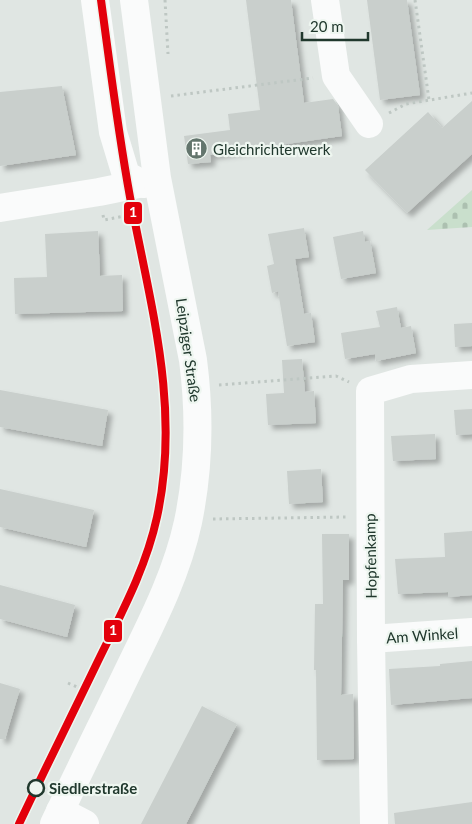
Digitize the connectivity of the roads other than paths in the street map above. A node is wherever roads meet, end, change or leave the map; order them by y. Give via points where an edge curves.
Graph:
1 (94, 0) edge
2 (134, 0) edge
3 (325, 0) edge
4 (369, 124) road end
5 (150, 181) junction
6 (0, 208) edge
7 (472, 375) edge
8 (472, 632) edge
9 (371, 640) junction
10 (57, 818) edge
11 (85, 824) edge
12 (374, 824) edge

1 - 5 street via 113,132 126,175
2 - 5 street, Leipziger Straße
3 - 4 street via 336,76
5 - 6 street
5 - 10 street, Leipziger Straße via 189,333 196,386 198,455 188,522 171,578
7 - 9 street, Hopfenkamp via 411,379 370,391
8 - 9 street, Am Winkel
9 - 12 street, Hopfenkamp
10 - 11 street

